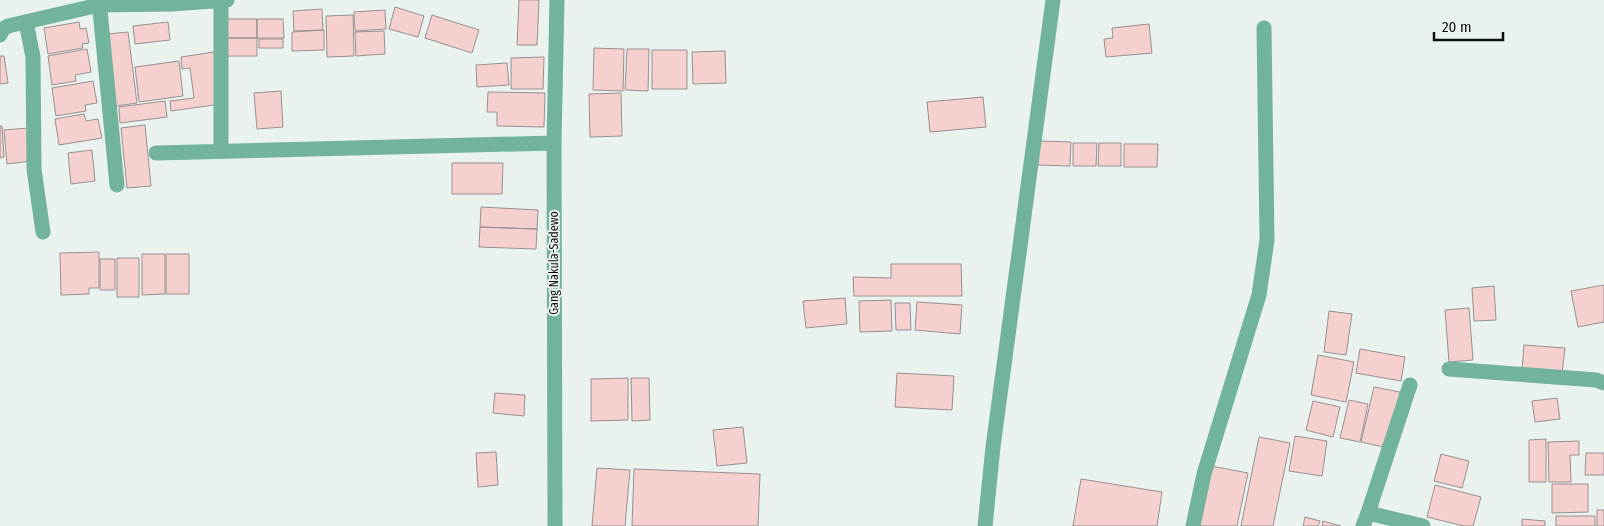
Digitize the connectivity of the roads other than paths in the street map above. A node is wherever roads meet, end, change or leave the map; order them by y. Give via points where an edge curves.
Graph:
1 (221, 0) edge
2 (227, 0) edge
3 (557, 0) edge
4 (1053, 0) edge
5 (99, 3) edge
6 (26, 22) junction
7 (1264, 28) dead end
8 (0, 35) edge
9 (554, 143) junction
10 (221, 151) junction
11 (156, 153) dead end
12 (118, 185) dead end
13 (43, 232) dead end
14 (1449, 369) dead end
15 (1604, 383) edge
16 (1410, 386) dead end
17 (1366, 520) edge
18 (555, 526) edge
19 (985, 526) edge
20 (1193, 526) edge
21 (1423, 526) edge

1 - 2 street
1 - 5 street via 172,4
1 - 10 street
3 - 9 street, Gang Nakula-Sadewo
4 - 19 street
5 - 6 street
5 - 12 street
6 - 8 street via 8,26
6 - 13 street via 33,57 34,169
7 - 20 street via 1267,240 1264,267 1259,295 1204,474
9 - 10 street
9 - 18 street, Gang Nakula-Sadewo
10 - 11 street
14 - 15 street
16 - 17 street
17 - 21 street

